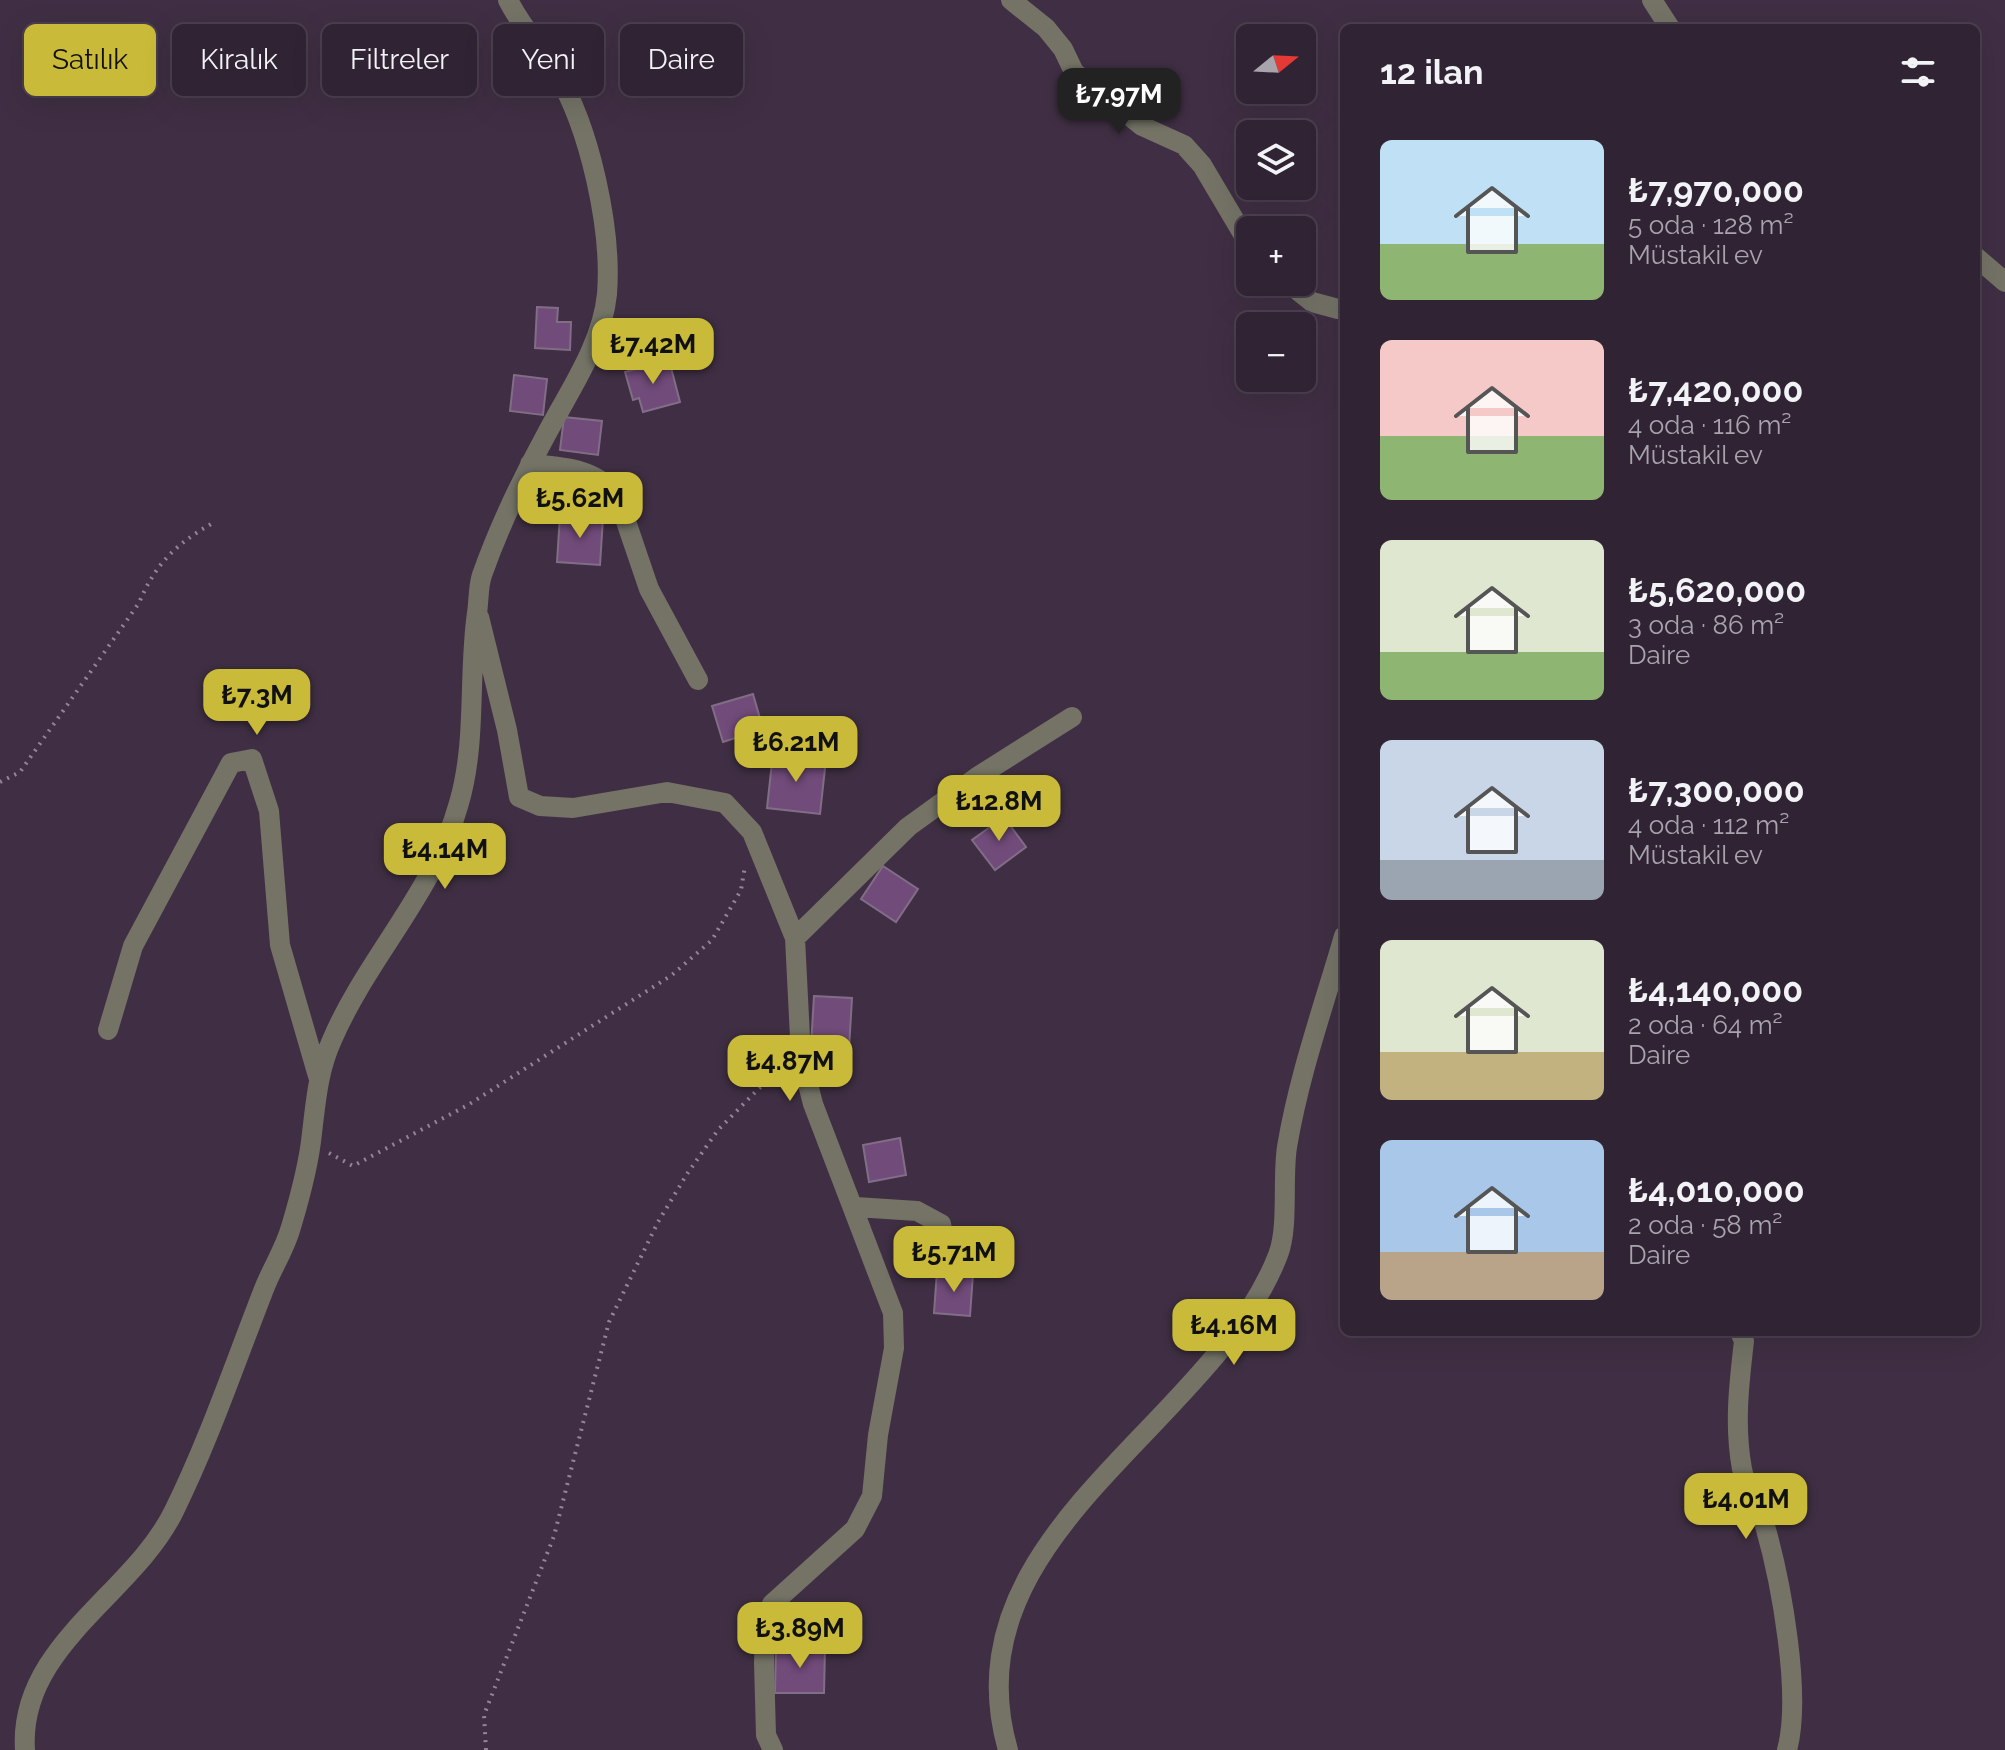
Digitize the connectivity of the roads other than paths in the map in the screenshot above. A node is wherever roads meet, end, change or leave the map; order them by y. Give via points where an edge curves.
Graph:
1 (508, 0) edge
2 (1011, 0) edge
3 (1652, 0) edge
4 (1667, 24) edge
5 (1236, 222) edge
6 (1980, 260) edge
7 (2005, 282) edge
8 (1304, 296) edge
9 (1340, 312) edge
10 (530, 464) junction
11 (477, 609) junction
12 (698, 680) dead end
13 (1072, 717) dead end
14 (795, 938) junction
15 (1340, 950) edge
16 (108, 1030) dead end
17 (318, 1076) junction
18 (856, 1207) junction
19 (946, 1250) dead end
20 (1742, 1336) edge
21 (25, 1750) edge
22 (773, 1750) edge
23 (1008, 1750) edge
24 (1787, 1750) edge

1 - 10 street via 556,73 582,128 598,183 607,265 603,319 590,354
2 - 5 street via 1046,28 1074,72 1142,126 1184,145
3 - 4 street
6 - 7 street
8 - 9 street
10 - 11 street via 480,579
10 - 12 street via 584,472 617,495 649,589
11 - 14 street via 519,797 540,806 573,808 667,792 725,803 752,832
11 - 17 street via 471,646 470,752 451,830 350,1003
13 - 14 street via 908,827
14 - 18 street via 801,1057 813,1104
15 - 23 street via 1287,1147 1279,1253 1238,1330 1064,1519 1037,1567 1015,1609 1001,1654 998,1716
16 - 17 street via 133,946 231,763 252,759 269,811 280,945
17 - 21 street via 312,1137 290,1234 201,1453 173,1513 135,1566 49,1665 24,1729
18 - 19 street via 917,1211 941,1224
18 - 22 street via 893,1313 894,1348 872,1496 855,1529 772,1604 764,1663 766,1735
20 - 24 street via 1736,1436 1743,1474 1771,1551 1788,1653 1792,1683

